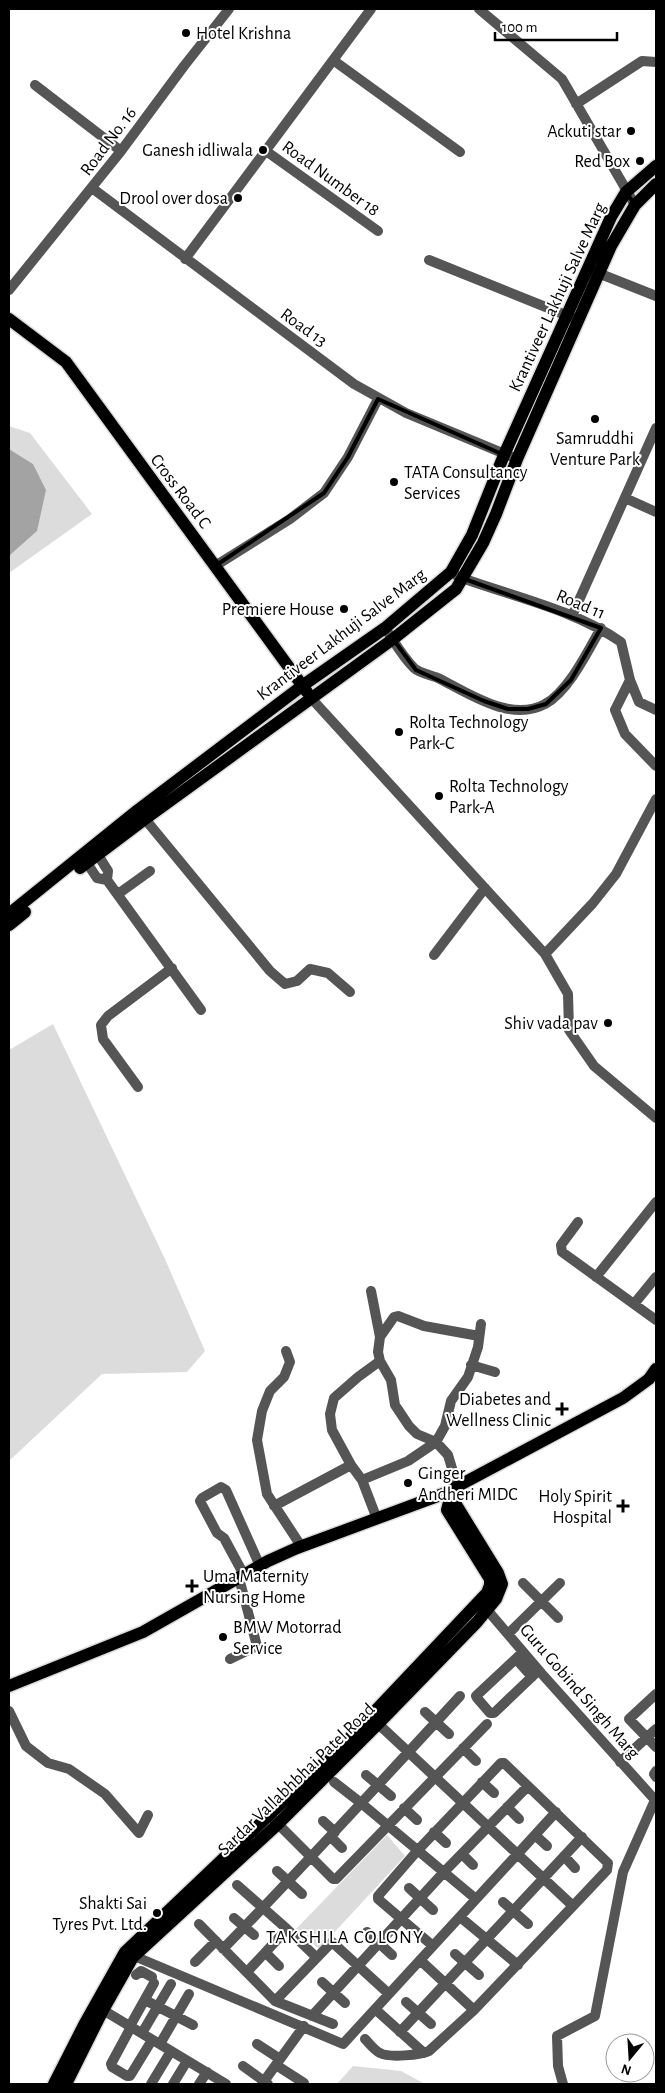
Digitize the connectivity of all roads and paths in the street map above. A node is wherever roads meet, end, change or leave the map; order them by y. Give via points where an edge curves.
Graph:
1 (230, 9) edge
2 (371, 9) edge
3 (479, 9) edge
4 (334, 60) junction
5 (656, 62) edge
6 (35, 85) dead end
7 (576, 104) junction
8 (121, 151) junction
9 (266, 151) junction
10 (460, 152) dead end
11 (656, 166) edge
12 (656, 184) edge
13 (92, 188) junction
14 (626, 192) junction
15 (635, 205) junction
16 (378, 232) dead end
17 (185, 259) junction
18 (429, 260) dead end
19 (594, 271) junction
20 (9, 290) edge
21 (656, 296) edge
22 (573, 318) junction
23 (9, 319) edge
24 (378, 399) junction
25 (656, 428) edge
26 (504, 455) junction
27 (517, 459) junction
28 (625, 498) junction
29 (656, 512) edge
30 (215, 566) junction
31 (457, 575) junction
32 (572, 616) junction
33 (385, 628) junction
34 (601, 628) junction
35 (393, 639) junction
36 (630, 680) junction
37 (302, 686) junction
38 (311, 698) junction
39 (656, 710) edge
40 (656, 766) edge
41 (656, 798) edge
42 (145, 819) junction
43 (98, 855) junction
44 (87, 863) junction
45 (150, 871) dead end
46 (107, 880) junction
47 (485, 888) junction
48 (118, 894) junction
49 (9, 914) edge
50 (9, 925) edge
51 (545, 954) junction
52 (434, 955) dead end
53 (172, 968) junction
54 (350, 992) dead end
55 (201, 1010) dead end
56 (138, 1087) dead end
57 (656, 1118) edge
58 (656, 1202) edge
59 (578, 1222) dead end
60 (596, 1277) junction
61 (656, 1277) edge
62 (372, 1291) dead end
63 (634, 1304) junction
64 (656, 1320) edge
65 (481, 1324) dead end
66 (380, 1336) junction
67 (479, 1336) junction
68 (286, 1351) dead end
69 (380, 1361) junction
70 (472, 1365) junction
71 (656, 1369) edge
72 (495, 1372) dead end
73 (436, 1442) junction
74 (351, 1465) junction
75 (362, 1480) junction
76 (457, 1486) junction
77 (446, 1498) junction
78 (274, 1506) junction
79 (377, 1518) junction
80 (300, 1546) junction
81 (260, 1566) junction
82 (241, 1576) junction
83 (560, 1582) dead end
84 (523, 1583) dead end
85 (541, 1601) junction
86 (483, 1605) junction
87 (558, 1618) dead end
88 (508, 1634) junction
89 (519, 1656) junction
90 (230, 1659) dead end
91 (535, 1674) junction
92 (9, 1686) edge
93 (656, 1694) edge
94 (460, 1696) dead end
95 (9, 1711) edge
96 (425, 1712) dead end
97 (374, 1720) junction
98 (436, 1722) junction
99 (487, 1724) dead end
100 (656, 1729) edge
101 (449, 1734) dead end
102 (647, 1738) junction
103 (656, 1747) edge
104 (463, 1748) junction
105 (408, 1750) junction
106 (476, 1761) dead end
107 (620, 1762) junction
108 (656, 1771) edge
109 (366, 1775) dead end
110 (435, 1776) junction
111 (656, 1777) edge
112 (334, 1782) dead end
113 (482, 1782) junction
114 (378, 1785) junction
115 (528, 1786) junction
116 (494, 1792) dead end
117 (391, 1796) dead end
118 (656, 1801) edge
119 (463, 1802) junction
120 (361, 1803) junction
121 (507, 1807) junction
122 (404, 1808) junction
123 (556, 1812) junction
124 (148, 1815) dead end
125 (519, 1819) dead end
126 (274, 1820) junction
127 (417, 1820) dead end
128 (323, 1821) dead end
129 (388, 1825) junction
130 (489, 1826) junction
131 (434, 1832) junction
132 (333, 1835) junction
133 (535, 1835) junction
134 (582, 1837) junction
135 (446, 1843) dead end
136 (547, 1846) dead end
137 (342, 1848) dead end
138 (418, 1850) junction
139 (462, 1854) junction
140 (518, 1854) junction
141 (564, 1856) junction
142 (312, 1858) junction
143 (473, 1865) dead end
144 (576, 1868) dead end
145 (277, 1871) dead end
146 (444, 1872) junction
147 (543, 1878) junction
148 (289, 1882) junction
149 (238, 1885) dead end
150 (410, 1888) dead end
151 (302, 1894) dead end
152 (420, 1898) junction
153 (476, 1899) junction
154 (503, 1902) dead end
155 (573, 1906) junction
156 (264, 1908) junction
157 (433, 1910) dead end
158 (513, 1911) junction
159 (460, 1917) junction
160 (234, 1918) dead end
161 (402, 1919) junction
162 (199, 1924) dead end
163 (528, 1924) dead end
164 (245, 1927) junction
165 (287, 1930) junction
166 (368, 1932) dead end
167 (254, 1935) dead end
168 (487, 1939) junction
169 (379, 1943) junction
170 (220, 1945) junction
171 (433, 1946) junction
172 (266, 1953) junction
173 (129, 1954) junction
174 (455, 1954) dead end
175 (392, 1955) dead end
176 (316, 1957) junction
177 (420, 1960) junction
178 (195, 1962) dead end
179 (465, 1963) junction
180 (518, 1965) junction
181 (279, 1966) dead end
182 (359, 1966) junction
183 (158, 1967) junction
184 (247, 1972) junction
185 (136, 1975) dead end
186 (479, 1975) dead end
187 (152, 1982) junction
188 (322, 1982) dead end
189 (446, 1983) junction
190 (171, 1984) dead end
191 (334, 1993) junction
192 (189, 1994) dead end
193 (389, 1994) junction
194 (144, 2000) junction
195 (275, 2001) junction
196 (406, 2002) dead end
197 (345, 2003) dead end
198 (99, 2007) junction
199 (158, 2007) junction
200 (375, 2009) junction
201 (474, 2010) junction
202 (418, 2013) junction
203 (176, 2016) junction
204 (312, 2016) junction
205 (332, 2024) dead end
206 (431, 2024) dead end
207 (193, 2025) dead end
208 (130, 2026) junction
209 (304, 2026) junction
210 (400, 2032) junction
211 (142, 2033) junction
212 (365, 2039) dead end
213 (156, 2042) junction
214 (257, 2044) dead end
215 (171, 2051) junction
216 (424, 2053) junction
217 (187, 2061) junction
218 (278, 2062) junction
219 (244, 2066) dead end
220 (206, 2072) junction
221 (265, 2083) edge
222 (304, 2083) dead end
223 (54, 2084) edge
224 (66, 2084) edge
225 (151, 2084) edge
226 (172, 2084) edge
227 (199, 2084) edge
228 (226, 2084) edge
229 (563, 2084) edge

1 - 8 street, Road No. 16
2 - 4 street
3 - 7 street via 562,79
4 - 9 street
4 - 10 street
5 - 7 street via 642,62
6 - 8 street
7 - 14 street
8 - 13 street, Road No. 16
9 - 16 street, Road Number 18
9 - 17 street
11 - 14 main road, Krantiveer Lakhuji Salve Marg
12 - 15 main road, Krantiveer Lakhuji Salve Marg
13 - 17 street, Road 13
13 - 20 street, Road No. 16
14 - 15 street
14 - 19 main road, Krantiveer Lakhuji Salve Marg via 611,216
15 - 19 main road, Krantiveer Lakhuji Salve Marg
17 - 24 street, Road 13
18 - 22 street
19 - 21 street
19 - 22 main road, Krantiveer Lakhuji Salve Marg
22 - 26 main road, Krantiveer Lakhuji Salve Marg
22 - 27 main road, Krantiveer Lakhuji Salve Marg
23 - 30 main road, Cross Road C via 66,362
24 - 26 street, Road 13
24 - 30 street via 348,457 324,493
25 - 28 street
26 - 27 street, Road 13
26 - 31 main road, Krantiveer Lakhuji Salve Marg
27 - 31 main road, Krantiveer Lakhuji Salve Marg via 496,514
28 - 29 street
28 - 32 street
30 - 37 main road, Cross Road C
31 - 32 street, Road 11
31 - 33 main road, Krantiveer Lakhuji Salve Marg
31 - 35 main road, Krantiveer Lakhuji Salve Marg via 456,589
32 - 34 street, Road 11
33 - 35 street
33 - 37 main road, Krantiveer Lakhuji Salve Marg
34 - 35 street via 571,680 546,704 528,710 508,709 484,701 416,670
34 - 36 street, Road 11 via 621,642
35 - 38 main road, Krantiveer Lakhuji Salve Marg
36 - 39 street, Road 11 via 639,702
36 - 40 street via 615,710 625,734
37 - 38 main road, Cross Road C
37 - 49 main road, Krantiveer Lakhuji Salve Marg via 138,810
38 - 42 main road, Krantiveer Lakhuji Salve Marg
38 - 47 street
41 - 51 street via 616,874
42 - 43 main road, Krantiveer Lakhuji Salve Marg
42 - 54 street via 285,984 297,981 310,970 328,973
43 - 44 main road, Krantiveer Lakhuji Salve Marg
43 - 46 street via 108,871
44 - 46 street via 97,878
44 - 50 main road, Krantiveer Lakhuji Salve Marg
45 - 48 street
46 - 48 street
47 - 51 street
47 - 52 street
48 - 53 street
51 - 57 street via 568,994 569,1030 594,1066
53 - 55 street
53 - 56 street via 108,1016 101,1025 103,1040
58 - 60 street
59 - 60 street via 560,1249
60 - 63 street
61 - 63 street
62 - 66 street
63 - 64 street
65 - 67 street
66 - 67 street via 398,1316 424,1326
66 - 69 street
67 - 70 street
68 - 78 street via 290,1362 284,1377 270,1391 262,1411 257,1440 267,1494
69 - 73 street via 391,1380 395,1405 409,1426 417,1434
69 - 74 street via 334,1398 330,1414 332,1430
70 - 72 street
70 - 73 street via 468,1377 451,1401 445,1426
71 - 76 main road via 649,1379 623,1398
73 - 75 street via 408,1461
73 - 76 street via 448,1455
74 - 75 street
74 - 78 street
75 - 79 street
76 - 77 main road
77 - 79 main road
77 - 86 main road, Sardar Vallabhbhai Patel Road via 455,1503 502,1584 496,1598
78 - 80 street
79 - 80 main road
80 - 81 main road
81 - 82 main road
81 - 82 street via 226,1490 221,1487 200,1501 217,1534 224,1538
82 - 90 street via 257,1646
82 - 92 main road via 143,1632
83 - 85 street
84 - 85 street
85 - 87 street
85 - 88 street
86 - 88 street, Guru Gobind Singh Marg
86 - 97 main road, Sardar Vallabhbhai Patel Road via 466,1634
88 - 89 street, Guru Gobind Singh Marg
89 - 91 street, Guru Gobind Singh Marg
89 - 91 street via 476,1696 490,1713 494,1713
91 - 107 street, Guru Gobind Singh Marg
93 - 102 street via 630,1719
94 - 98 street
95 - 124 street via 26,1746 48,1763 69,1769 105,1794 139,1833
96 - 98 street
97 - 105 street
97 - 126 main road, Sardar Vallabhbhai Patel Road
98 - 101 street
98 - 105 street
99 - 104 street
100 - 102 street
102 - 103 street
102 - 107 street
104 - 106 street
104 - 110 street
105 - 110 street
105 - 114 street
107 - 118 street, Guru Gobind Singh Marg
108 - 111 street
109 - 114 street
110 - 119 street
110 - 122 street
112 - 120 street
113 - 115 street via 502,1762
113 - 116 street
113 - 119 street
114 - 117 street
114 - 120 street
115 - 121 street
115 - 123 street
118 - 229 street via 623,1872 595,2016 557,2036 558,2066
119 - 130 street
119 - 131 street
120 - 129 street
120 - 132 street
121 - 125 street
121 - 130 street
122 - 127 street
122 - 129 street
123 - 133 street
123 - 134 street
126 - 142 street
126 - 173 main road, Sardar Vallabhbhai Patel Road
128 - 132 street
129 - 138 street
129 - 142 street via 336,1880
130 - 139 street
130 - 140 street
131 - 135 street
131 - 138 street
132 - 137 street
132 - 142 street
133 - 136 street
133 - 140 street
134 - 141 street
134 - 155 street via 608,1866
138 - 146 street
138 - 161 street via 378,1897
139 - 143 street
139 - 146 street
140 - 147 street
140 - 153 street
141 - 144 street
141 - 147 street
142 - 148 street
145 - 148 street
146 - 152 street
146 - 153 street
147 - 155 street
147 - 158 street
148 - 151 street
148 - 156 street
149 - 156 street
150 - 152 street
152 - 157 street
152 - 161 street
153 - 159 street
154 - 158 street
155 - 180 street
156 - 164 street
156 - 165 street
158 - 163 street
158 - 168 street
159 - 168 street
159 - 171 street
160 - 164 street
161 - 169 street
161 - 171 street
162 - 170 street
164 - 167 street
164 - 170 street
165 - 172 street
165 - 176 street
166 - 169 street
168 - 179 street
168 - 180 street
169 - 175 street
169 - 182 street
170 - 178 street
170 - 184 street
171 - 177 street
172 - 181 street
172 - 184 street
173 - 183 street
173 - 198 main road, Sardar Vallabhbhai Patel Road
174 - 179 street
176 - 182 street via 332,1942
176 - 195 street
177 - 189 street
177 - 193 street
179 - 186 street
179 - 189 street
180 - 201 street
182 - 191 street
182 - 193 street
183 - 187 street
183 - 209 street
184 - 195 street
185 - 187 street via 141,1971
187 - 194 street
188 - 191 street
189 - 201 street
189 - 202 street
190 - 199 street
191 - 197 street
191 - 204 street
192 - 203 street
193 - 200 street
194 - 199 street
194 - 208 street
195 - 204 street
196 - 202 street
198 - 208 street
198 - 223 main road, Sardar Vallabhbhai Patel Road
198 - 224 main road, Sardar Vallabhbhai Patel Road
199 - 203 street
199 - 211 street
200 - 209 street via 343,2044
200 - 210 street
201 - 216 street
202 - 206 street
202 - 210 street
203 - 207 street
203 - 213 street
204 - 205 street
208 - 211 street
208 - 213 street via 111,2065 120,2072 130,2076
209 - 218 street
210 - 216 street
211 - 213 street
212 - 216 street via 382,2054
213 - 215 street
214 - 218 street
215 - 217 street
215 - 225 street
217 - 220 street
217 - 226 street
218 - 221 street
218 - 222 street
219 - 221 street
220 - 227 street
220 - 228 street

